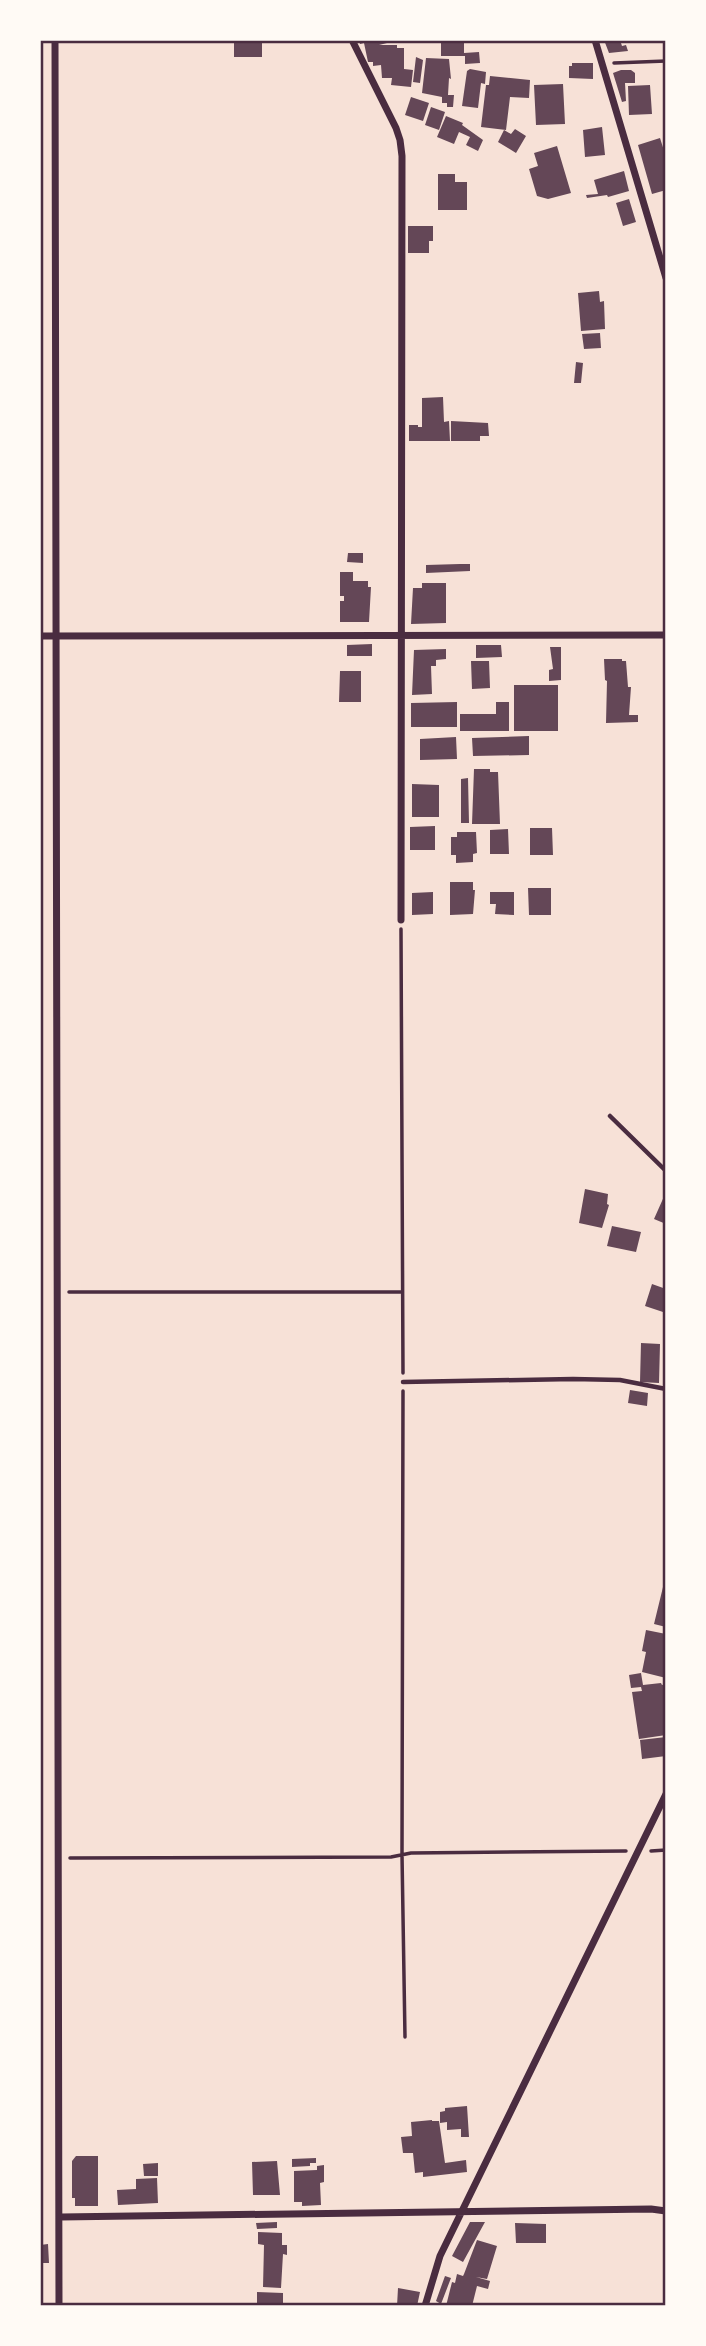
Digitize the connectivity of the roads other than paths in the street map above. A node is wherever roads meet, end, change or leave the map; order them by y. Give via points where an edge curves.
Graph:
1 (55, 40) edge
2 (352, 40) edge
3 (595, 40) edge
4 (666, 278) edge
5 (400, 635) junction
6 (666, 635) edge
7 (40, 636) edge
8 (56, 636) junction
9 (401, 920) road end
10 (610, 1116) dead end
11 (666, 1171) edge
12 (403, 1382) road end
13 (666, 1390) edge
14 (666, 1794) edge
15 (666, 2211) edge
16 (461, 2213) junction
17 (61, 2217) junction
18 (59, 2306) edge
19 (425, 2306) edge

1 - 8 street
2 - 5 street via 397,128 402,156
3 - 4 street
5 - 6 street
5 - 8 street
5 - 9 street
7 - 8 street
8 - 17 street
10 - 11 lane
12 - 13 lane via 620,1380
14 - 16 street
15 - 16 street
16 - 17 street
16 - 19 street via 440,2256
17 - 18 street

